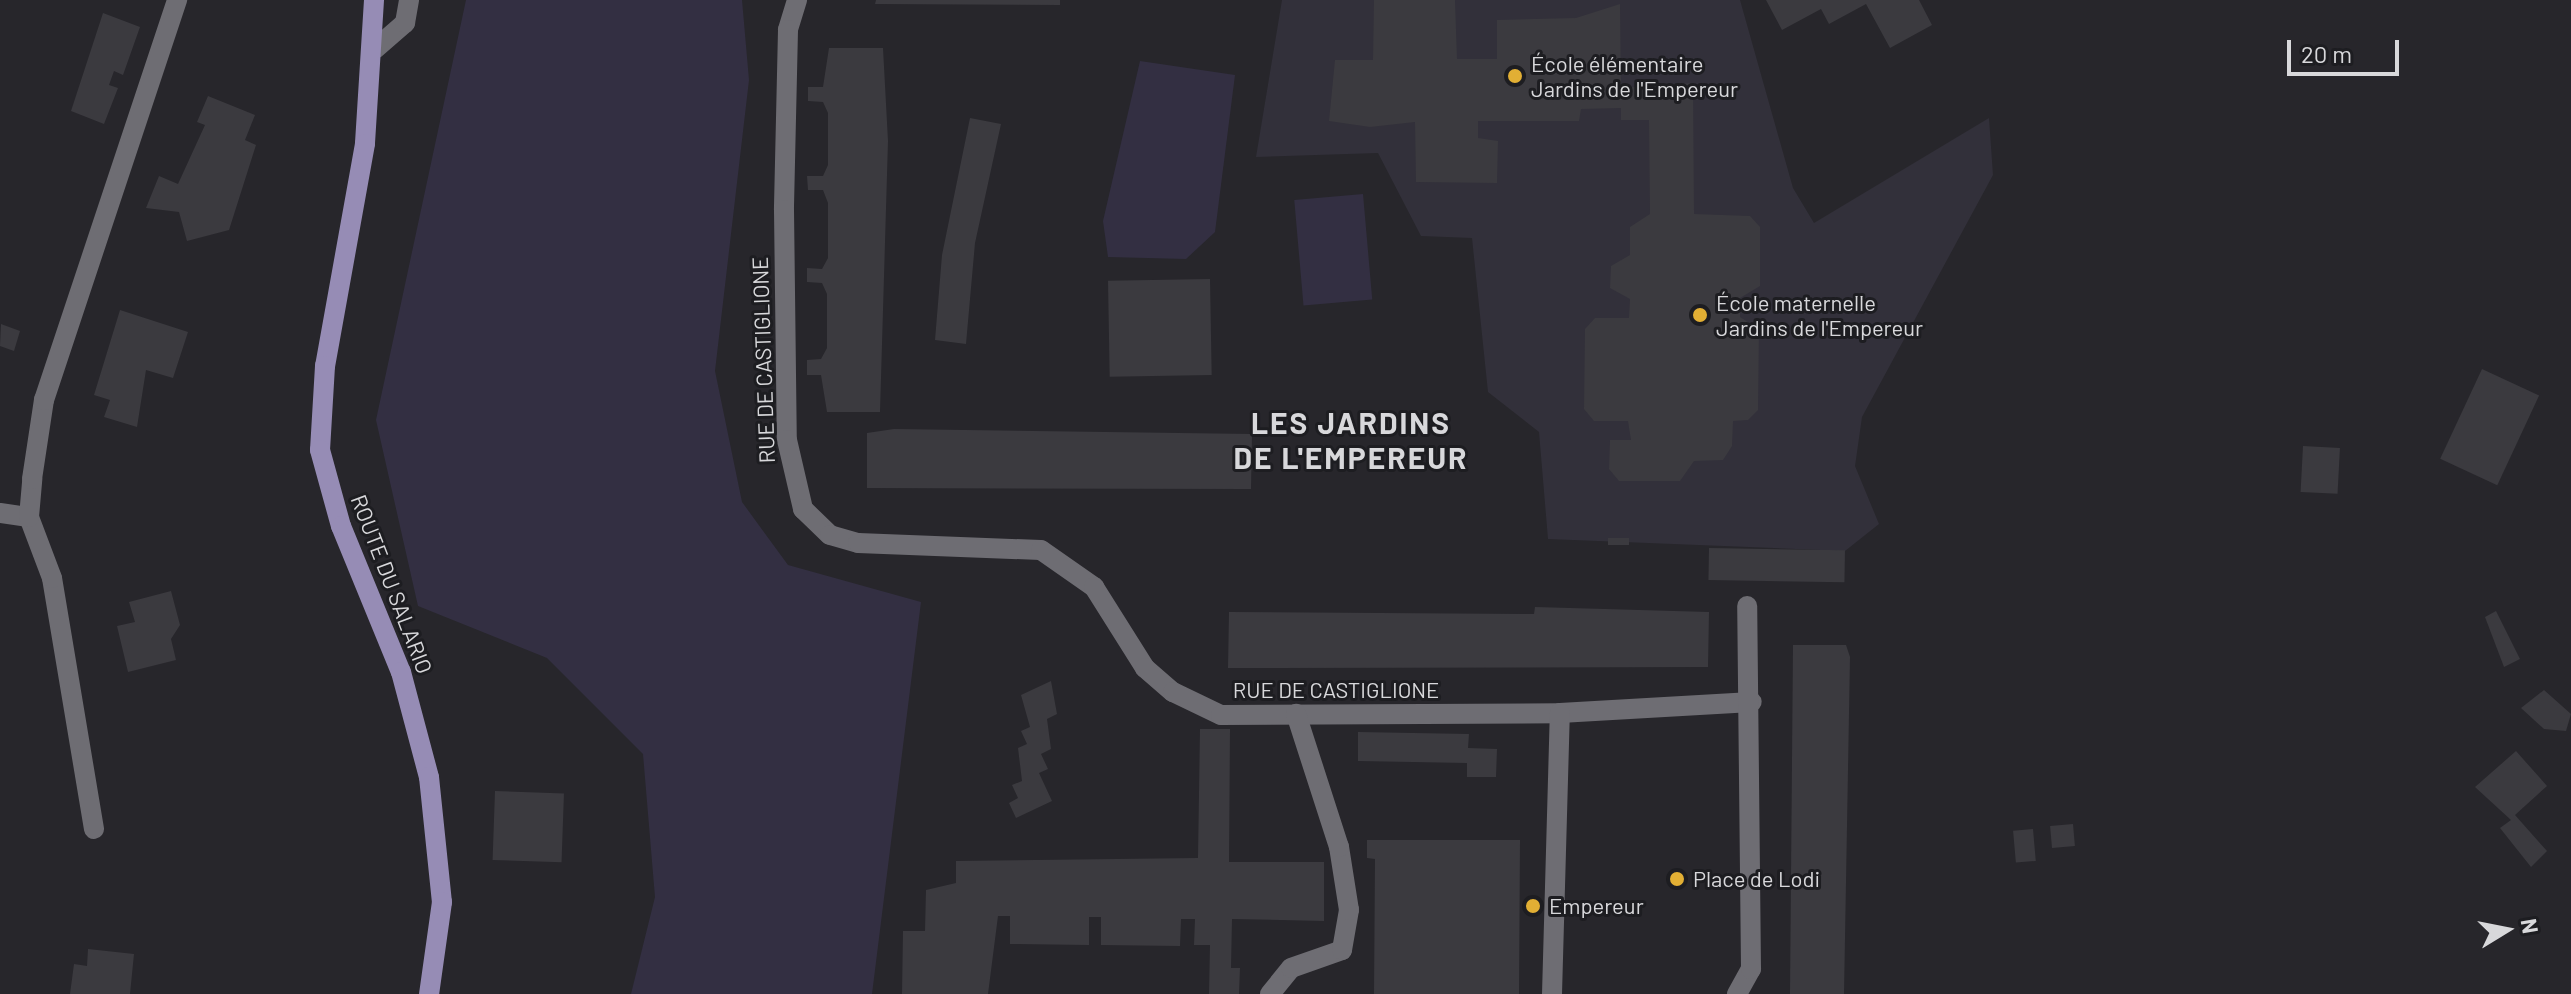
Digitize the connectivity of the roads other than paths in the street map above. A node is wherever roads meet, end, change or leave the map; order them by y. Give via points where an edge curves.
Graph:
1 (177, 0) edge
2 (374, 0) edge
3 (409, 0) edge
4 (797, 0) edge
5 (375, 49) junction
6 (0, 513) edge
7 (29, 517) junction
8 (1747, 606) dead end
9 (1752, 702) junction
10 (1560, 713) junction
11 (1296, 714) junction
12 (94, 829) dead end
13 (429, 994) edge
14 (1270, 994) edge
15 (1552, 994) edge
16 (1737, 994) edge

1 - 7 street via 44,400
2 - 5 main road, ROUTE DU SALARIO
3 - 5 street via 405,23
4 - 11 street, RUE DE CASTIGLIONE via 788,30 784,210 787,440 803,509 830,535 858,543 1041,550 1094,587 1145,668 1173,692 1221,715
5 - 13 main road, ROUTE DU SALARIO via 325,366 320,450 341,526 401,672 429,777 442,902
6 - 7 street
7 - 12 street via 52,578
8 - 9 street
9 - 10 street, RUE DE CASTIGLIONE
9 - 16 street via 1751,969
10 - 11 street, RUE DE CASTIGLIONE
10 - 15 street
11 - 14 street via 1339,847 1349,910 1342,950 1291,968

